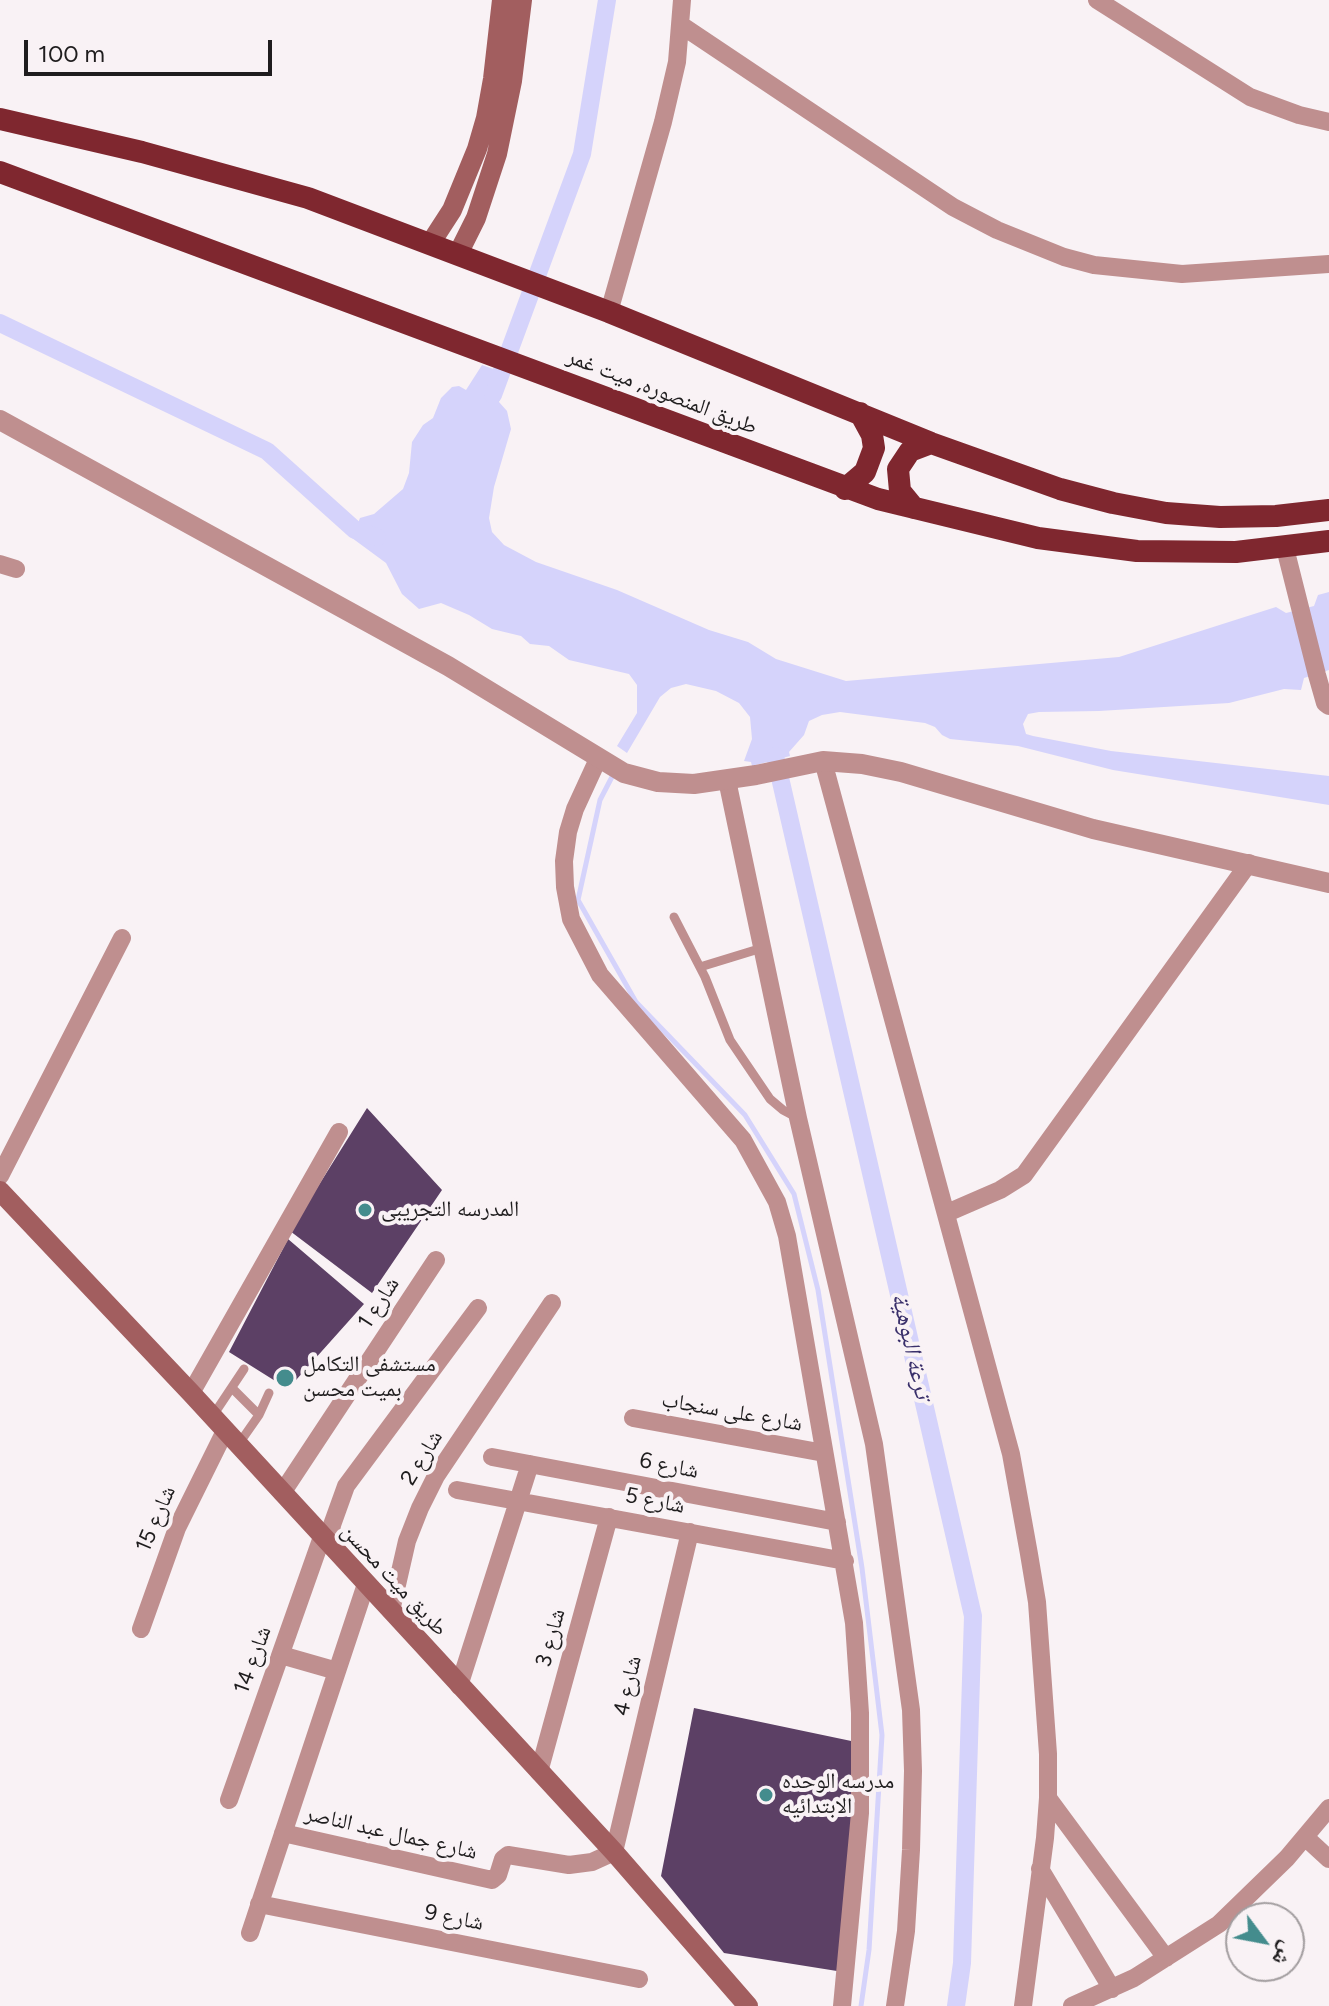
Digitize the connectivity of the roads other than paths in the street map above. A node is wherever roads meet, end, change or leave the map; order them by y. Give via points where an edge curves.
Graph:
1 (502, 0) edge
2 (522, 0) edge
3 (682, 0) edge
4 (1097, 0) edge
5 (681, 25) junction
6 (0, 119) edge
7 (1329, 122) edge
8 (0, 172) edge
9 (430, 244) junction
10 (467, 258) junction
11 (1329, 264) edge
12 (609, 312) junction
13 (860, 413) junction
14 (0, 420) edge
15 (931, 443) junction
16 (845, 489) junction
17 (914, 508) junction
18 (1329, 510) edge
19 (1329, 541) edge
20 (1285, 548) junction
21 (1329, 706) edge
22 (823, 761) junction
23 (610, 765) junction
24 (727, 780) junction
25 (1249, 863) junction
26 (1329, 883) edge
27 (674, 917) dead end
28 (122, 938) dead end
29 (762, 948) junction
30 (700, 967) junction
31 (798, 1118) junction
32 (339, 1132) dead end
33 (0, 1176) edge
34 (0, 1191) edge
35 (947, 1213) junction
36 (436, 1260) dead end
37 (552, 1303) dead end
38 (478, 1308) dead end
39 (244, 1369) dead end
40 (232, 1388) junction
41 (191, 1393) junction
42 (269, 1393) dead end
43 (259, 1415) junction
44 (633, 1418) dead end
45 (225, 1431) junction
46 (824, 1453) junction
47 (492, 1457) dead end
48 (530, 1464) junction
49 (457, 1490) dead end
50 (282, 1493) junction
51 (518, 1500) junction
52 (609, 1517) junction
53 (837, 1522) junction
54 (690, 1532) junction
55 (326, 1541) junction
56 (845, 1561) junction
57 (366, 1584) junction
58 (391, 1611) junction
59 (141, 1629) dead end
60 (281, 1655) junction
61 (337, 1671) junction
62 (459, 1686) junction
63 (539, 1772) junction
64 (1048, 1798) junction
65 (229, 1800) dead end
66 (1329, 1808) edge
67 (283, 1833) junction
68 (1305, 1837) junction
69 (614, 1852) junction
70 (1329, 1859) edge
71 (1040, 1869) junction
72 (259, 1904) junction
73 (250, 1933) dead end
74 (1166, 1958) junction
75 (639, 1979) dead end
76 (1112, 1989) junction
77 (748, 2006) edge
78 (842, 2006) edge
79 (895, 2006) edge
80 (1023, 2006) edge
81 (1075, 2006) edge

1 - 9 main road via 491,92 477,149 452,210
2 - 10 main road via 497,154
3 - 5 street
4 - 7 street via 1250,97
5 - 11 street via 953,207 1064,257 1182,274
5 - 12 street via 663,122
6 - 9 highway via 293,194
8 - 16 highway, طريق المنصوره, ميت غمر
9 - 10 highway
10 - 12 highway
12 - 13 highway
13 - 15 highway
13 - 16 highway via 874,448 865,472
14 - 23 street via 448,666
15 - 17 highway via 910,451 898,469 900,491
15 - 18 highway via 1060,489 1166,513 1276,516
16 - 17 highway, طريق المنصوره, ميت غمر
17 - 20 highway, طريق المنصوره, ميت غمر via 1087,546 1186,552
19 - 20 highway, طريق المنصوره, ميت غمر
20 - 21 street
22 - 24 street
22 - 25 street via 901,772 1093,829
22 - 35 street
23 - 24 street via 658,782
23 - 46 street via 575,809 568,832 564,861 571,919 600,975 737,1133 777,1202
24 - 29 street
25 - 26 street
25 - 35 street via 1024,1175
27 - 30 lane
28 - 33 street
29 - 30 lane
29 - 31 street
30 - 31 lane via 735,1049 770,1099
31 - 79 street via 874,1444 911,1710 911,1850
32 - 41 street
34 - 41 main road, طريق ميت محسن
35 - 64 street via 1011,1454 1029,1554 1037,1602
36 - 50 street, شارع 1
37 - 58 street, شارع 2 via 436,1476 407,1541
38 - 55 street, شارع 14 via 346,1486
39 - 40 lane
40 - 43 lane
40 - 45 lane
41 - 45 main road, طريق ميت محسن
42 - 43 lane
43 - 45 lane
44 - 46 street, شارع على سنجاب
45 - 50 main road, طريق ميت محسن
45 - 59 street, شارع 15 via 177,1528
46 - 53 street
47 - 48 street, شارع 6
48 - 51 street
48 - 53 street, شارع 6
49 - 51 street, شارع 5
50 - 55 main road, طريق ميت محسن
51 - 52 street, شارع 5
51 - 62 street
52 - 54 street, شارع 5
52 - 63 street, شارع 3
53 - 56 street
54 - 56 street, شارع 5
54 - 69 street, شارع 4
55 - 57 main road, طريق ميت محسن
55 - 60 street, شارع 14
56 - 78 street via 860,1713 860,1813
57 - 58 main road, طريق ميت محسن
57 - 61 street
58 - 62 main road, طريق ميت محسن
60 - 61 street
60 - 65 street, شارع 14
61 - 67 street
62 - 63 main road, طريق ميت محسن
63 - 69 main road, طريق ميت محسن
64 - 71 street
64 - 74 street
66 - 68 street
67 - 69 street, شارع جمال عبد الناصر via 492,1880 508,1855 569,1865
67 - 72 street
68 - 70 street
68 - 74 street via 1219,1924
69 - 77 main road, طريق ميت محسن
71 - 76 street
71 - 80 street
72 - 73 street
72 - 75 street, شارع 9
74 - 76 street
76 - 81 street

